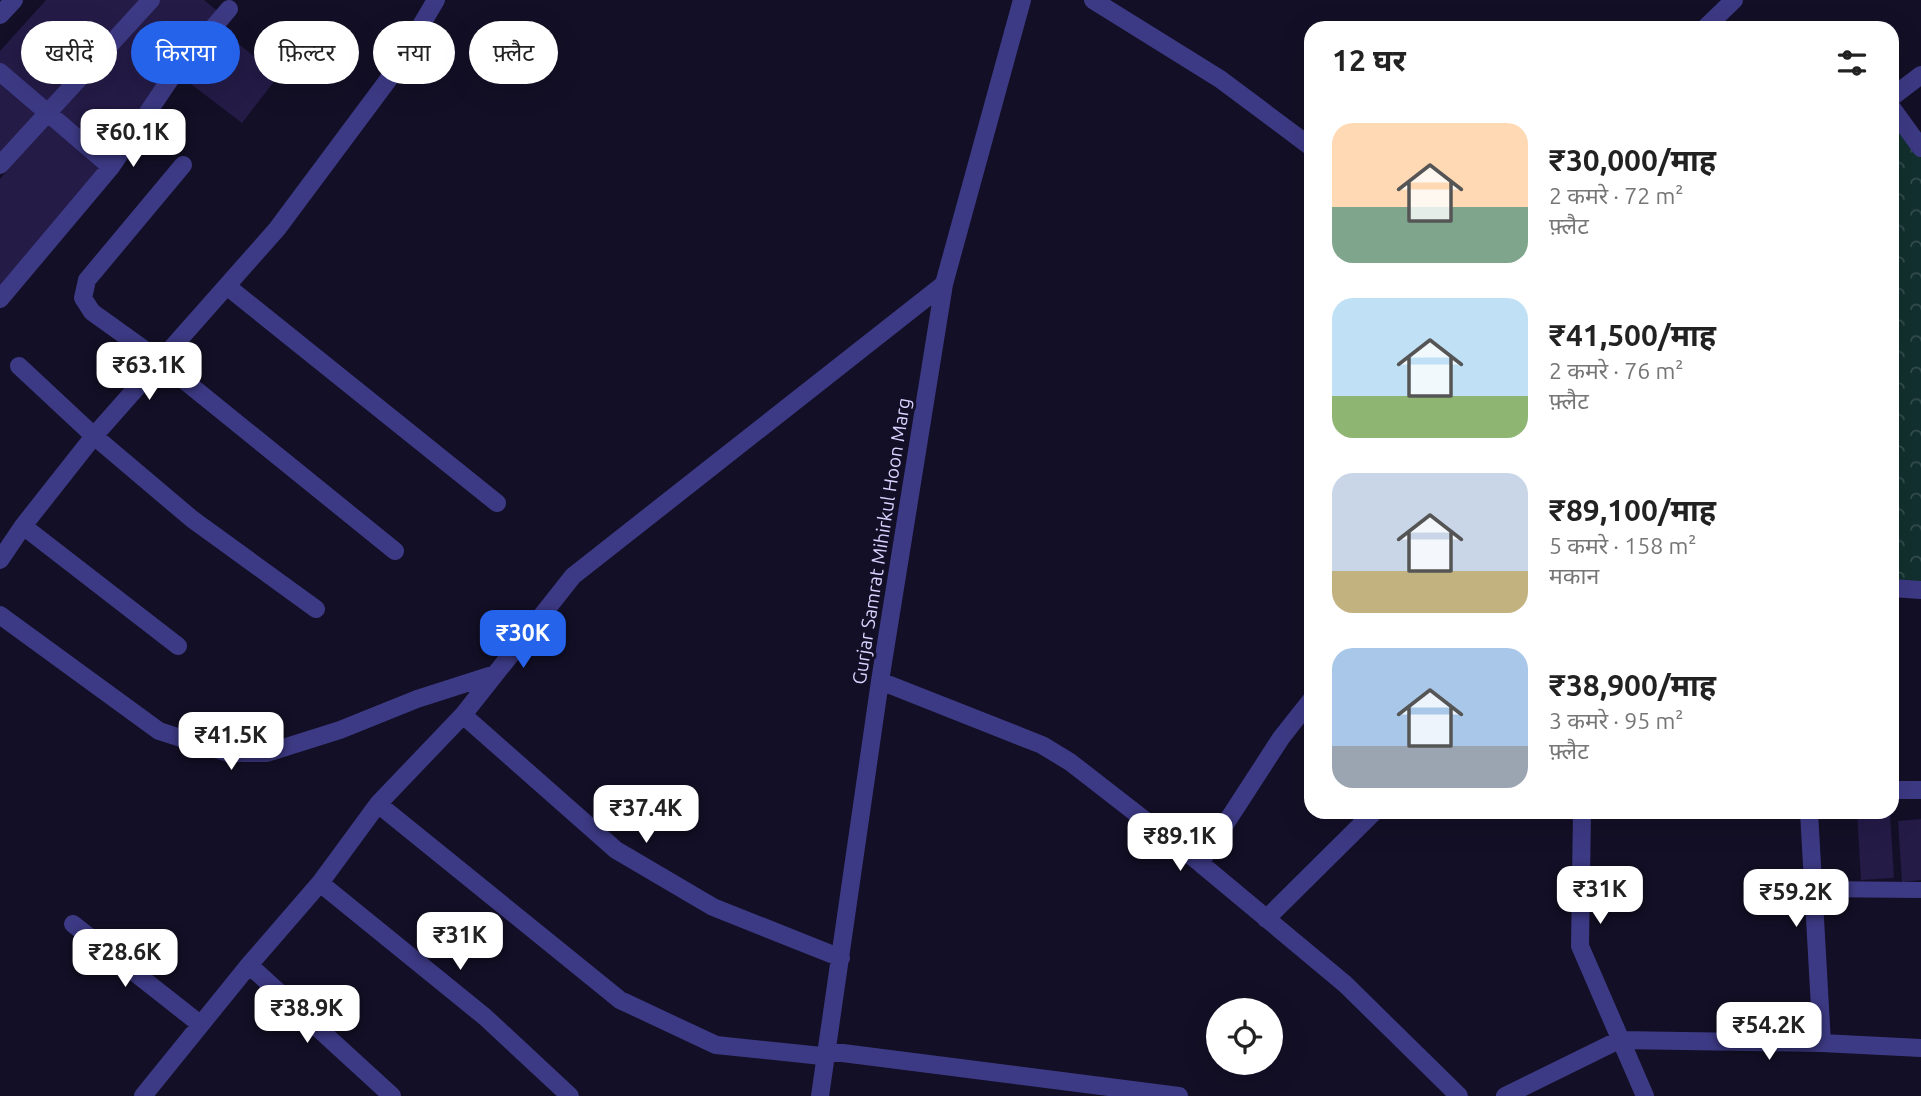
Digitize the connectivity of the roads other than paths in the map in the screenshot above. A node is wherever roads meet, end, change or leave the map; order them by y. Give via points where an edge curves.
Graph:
1 (14, 0) edge
2 (151, 0) edge
3 (436, 0) edge
4 (1022, 0) edge
5 (1093, 0) edge
6 (1734, 0) edge
7 (229, 9) dead end
8 (0, 15) edge
9 (1712, 21) edge
10 (0, 72) edge
11 (1921, 75) edge
12 (1899, 92) edge
13 (48, 112) junction
14 (1899, 118) edge
15 (1304, 142) edge
16 (1921, 148) edge
17 (0, 165) edge
18 (183, 165) dead end
19 (111, 167) junction
20 (944, 284) junction
21 (228, 287) junction
22 (0, 299) edge
23 (159, 360) junction
24 (19, 366) dead end
25 (94, 436) junction
26 (497, 503) dead end
27 (23, 526) junction
28 (395, 551) dead end
29 (0, 559) edge
30 (1899, 588) edge
31 (1921, 590) edge
32 (316, 609) dead end
33 (0, 615) edge
34 (178, 646) dead end
35 (495, 673) junction
36 (880, 681) junction
37 (1304, 709) edge
38 (463, 715) junction
39 (1899, 790) edge
40 (1921, 790) edge
41 (378, 804) junction
42 (1367, 819) edge
43 (1582, 819) edge
44 (1809, 819) edge
45 (1200, 863) junction
46 (320, 883) junction
47 (1812, 889) junction
48 (1921, 890) edge
49 (1266, 919) junction
50 (73, 924) dead end
51 (841, 958) junction
52 (249, 965) junction
53 (200, 1024) junction
54 (1619, 1040) junction
55 (1822, 1043) junction
56 (1921, 1048) edge
57 (827, 1051) junction
58 (143, 1096) edge
59 (391, 1096) edge
60 (570, 1096) edge
61 (820, 1096) edge
62 (1179, 1096) edge
63 (1459, 1096) edge
64 (1505, 1096) edge
65 (1645, 1096) edge

1 - 8 street
2 - 13 street
3 - 21 street via 391,76
4 - 20 street, Gurjar Samrat Mihirkul Hoon Marg
5 - 15 street via 1220,79
6 - 9 street
7 - 19 street via 175,72
10 - 13 street
11 - 12 street
13 - 17 street
13 - 19 street
14 - 16 street
18 - 23 street via 87,280 83,298 92,312
19 - 22 street
20 - 35 street via 573,576
20 - 36 street, Gurjar Samrat Mihirkul Hoon Marg
21 - 23 street
21 - 26 street
23 - 25 street
23 - 28 street
24 - 25 street
25 - 27 street
25 - 32 street via 192,519
27 - 29 street
27 - 34 street
30 - 31 street
33 - 35 street via 159,731 228,753 267,753
35 - 38 street
36 - 45 street via 1042,745
36 - 51 street, Gurjar Samrat Mihirkul Hoon Marg
37 - 45 street
38 - 41 street
38 - 51 street via 615,850 713,907
39 - 40 street
41 - 46 street
41 - 57 street via 620,1000 716,1045 822,1056
42 - 49 street
43 - 54 street via 1580,946
44 - 47 street
45 - 49 street
46 - 52 street
46 - 60 street via 485,1017
47 - 48 lane
47 - 55 street
49 - 63 street via 1345,984
50 - 53 street
51 - 57 street, Gurjar Samrat Mihirkul Hoon Marg
52 - 53 street
52 - 59 street
53 - 58 street
54 - 55 street
54 - 64 street
54 - 65 street
55 - 56 street
57 - 61 street, Gurjar Samrat Mihirkul Hoon Marg
57 - 62 street

